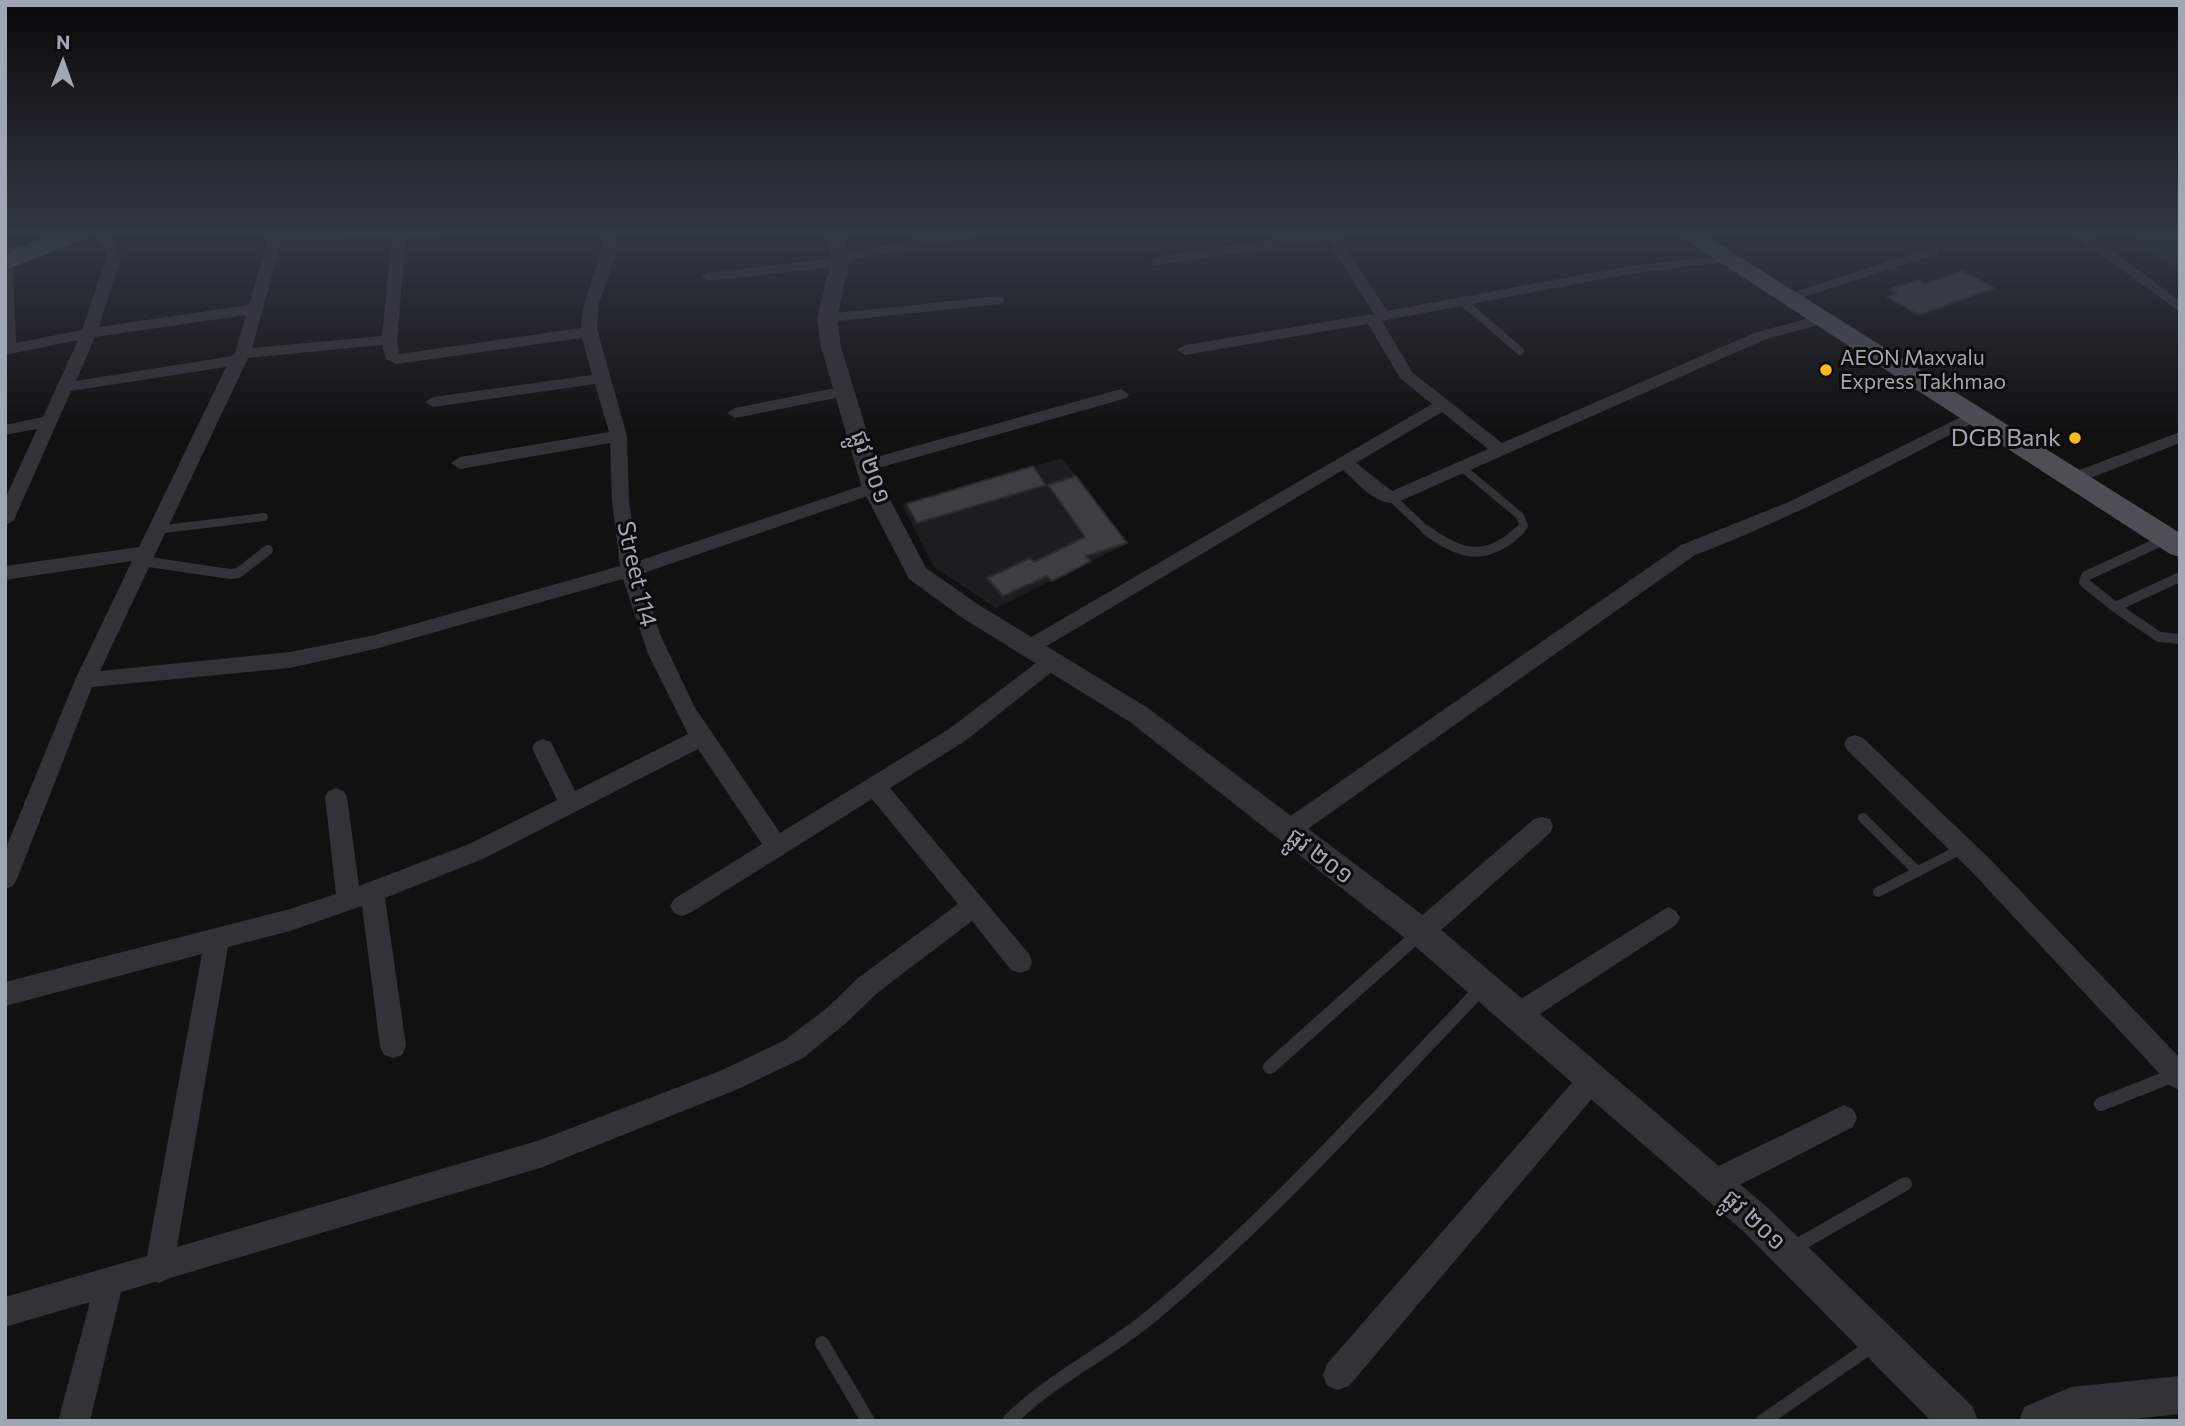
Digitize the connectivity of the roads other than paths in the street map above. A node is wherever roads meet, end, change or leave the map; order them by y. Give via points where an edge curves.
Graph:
1 (8, 299) edge
2 (100, 299) edge
3 (259, 299) edge
4 (393, 299) edge
5 (593, 299) edge
6 (830, 299) edge
7 (1367, 299) edge
8 (1475, 299) edge
9 (1788, 299) edge
10 (1000, 300) dead end
11 (1462, 301) junction
12 (256, 309) junction
13 (1378, 317) junction
14 (827, 318) junction
15 (1821, 320) junction
16 (589, 332) junction
17 (89, 333) junction
18 (389, 340) junction
19 (6, 350) edge
20 (1185, 350) dead end
21 (1520, 351) dead end
22 (240, 357) junction
23 (602, 378) junction
24 (66, 387) junction
25 (845, 391) junction
26 (1121, 394) dead end
27 (433, 402) dead end
28 (1441, 405) junction
29 (735, 413) dead end
30 (1973, 416) junction
31 (51, 421) junction
32 (5, 430) edge
33 (618, 436) junction
34 (2180, 437) edge
35 (1499, 449) junction
36 (1343, 461) junction
37 (460, 463) dead end
38 (1461, 466) junction
39 (871, 477) junction
40 (2072, 479) junction
41 (1392, 498) junction
42 (264, 517) dead end
43 (5, 520) edge
44 (156, 530) junction
45 (2173, 543) edge
46 (268, 550) dead end
47 (144, 556) junction
48 (631, 570) junction
49 (5, 573) edge
50 (2180, 577) edge
51 (2115, 607) junction
52 (2180, 639) edge
53 (1039, 655) junction
54 (85, 680) junction
55 (701, 737) junction
56 (1855, 744) dead end
57 (543, 748) dead end
58 (875, 786) junction
59 (336, 797) dead end
60 (572, 804) junction
61 (1863, 818) dead end
62 (1542, 826) dead end
63 (1287, 831) junction
64 (776, 847) junction
65 (1964, 848) junction
66 (1918, 872) junction
67 (5, 879) edge
68 (1878, 892) dead end
69 (361, 896) junction
70 (682, 906) dead end
71 (974, 906) junction
72 (1668, 918) dead end
73 (1421, 932) junction
74 (217, 939) junction
75 (1020, 962) dead end
76 (1484, 986) junction
77 (5, 994) edge
78 (1517, 1015) junction
79 (393, 1046) dead end
80 (1270, 1067) dead end
81 (2178, 1076) edge
82 (1592, 1079) junction
83 (2101, 1104) dead end
84 (1844, 1118) dead end
85 (1714, 1183) junction
86 (1905, 1184) dead end
87 (1787, 1251) junction
88 (159, 1269) junction
89 (109, 1283) junction
90 (5, 1312) edge
91 (1878, 1341) junction
92 (822, 1343) dead end
93 (1338, 1375) dead end
94 (2180, 1395) edge
95 (74, 1421) edge
96 (867, 1421) edge
97 (1009, 1421) edge
98 (1763, 1421) edge
99 (1959, 1421) edge
100 (2038, 1421) edge

1 - 19 street
2 - 17 street
3 - 12 street
4 - 18 street
5 - 16 street, Street 114
6 - 14 street, ផ្លូវ ២០១
7 - 13 street
8 - 11 street
9 - 15 main road
10 - 14 lane
11 - 13 street
11 - 21 lane
12 - 17 street
12 - 22 street
13 - 20 street
13 - 28 street via 1406,375
14 - 25 street, ផ្លូវ ២០១
15 - 30 main road
15 - 35 street via 1760,336
16 - 18 street via 396,359
16 - 23 street, Street 114
17 - 19 street
17 - 24 street
18 - 22 street
22 - 24 street
22 - 44 street
23 - 27 street
23 - 33 street, Street 114
24 - 31 street
25 - 29 street
25 - 39 street, ផ្លូវ ២០១
26 - 39 street
28 - 35 street
28 - 36 street
30 - 40 main road
30 - 63 street via 1726,537 1688,550
31 - 32 street
31 - 43 street
33 - 37 street
33 - 48 street, Street 114 via 620,494
34 - 40 street
35 - 38 street
36 - 41 street
36 - 53 street
38 - 41 street
38 - 41 lane via 1520,516 1524,526 1514,539 1473,554 1453,550 1414,522
39 - 48 street
39 - 53 street, ផ្លូវ ២០១ via 917,573
40 - 45 main road
42 - 44 lane
44 - 47 street
45 - 51 lane via 2086,576 2084,582 2092,592
46 - 47 lane via 230,574
47 - 49 street
47 - 54 street
48 - 54 street via 375,642 290,660
48 - 55 street, Street 114 via 663,664
50 - 51 lane
51 - 52 lane via 2159,637
53 - 58 street via 957,735
53 - 63 street, ផ្លូវ ២០១ via 1139,715
54 - 67 street
55 - 60 street
55 - 64 street, Street 114
56 - 65 street
57 - 60 street
58 - 64 street
58 - 71 street
59 - 69 street
60 - 69 street via 477,851
61 - 66 lane
62 - 73 street
63 - 73 street, ផ្លូវ ២០១
64 - 70 street
65 - 66 lane
65 - 81 street
66 - 68 lane
69 - 74 street
69 - 79 street
71 - 75 street
71 - 88 street via 867,986 794,1049 727,1081 540,1154
72 - 78 street
73 - 76 street, ផ្លូវ ២០១
73 - 80 lane
74 - 77 street
74 - 88 street
76 - 78 street, ផ្លូវ ២០១
76 - 97 lane via 1257,1222 1148,1319 1034,1396
78 - 82 street, ផ្លូវ ២០១
81 - 83 lane
82 - 85 street, ផ្លូវ ២០១
82 - 93 street
84 - 85 street
85 - 87 street, ផ្លូវ ២០១
86 - 87 lane
87 - 91 street, ផ្លូវ ២០១
88 - 89 street
89 - 90 street
89 - 95 street
91 - 98 lane
91 - 99 street, ផ្លូវ ២០១
92 - 96 lane
94 - 100 street via 2071,1406

